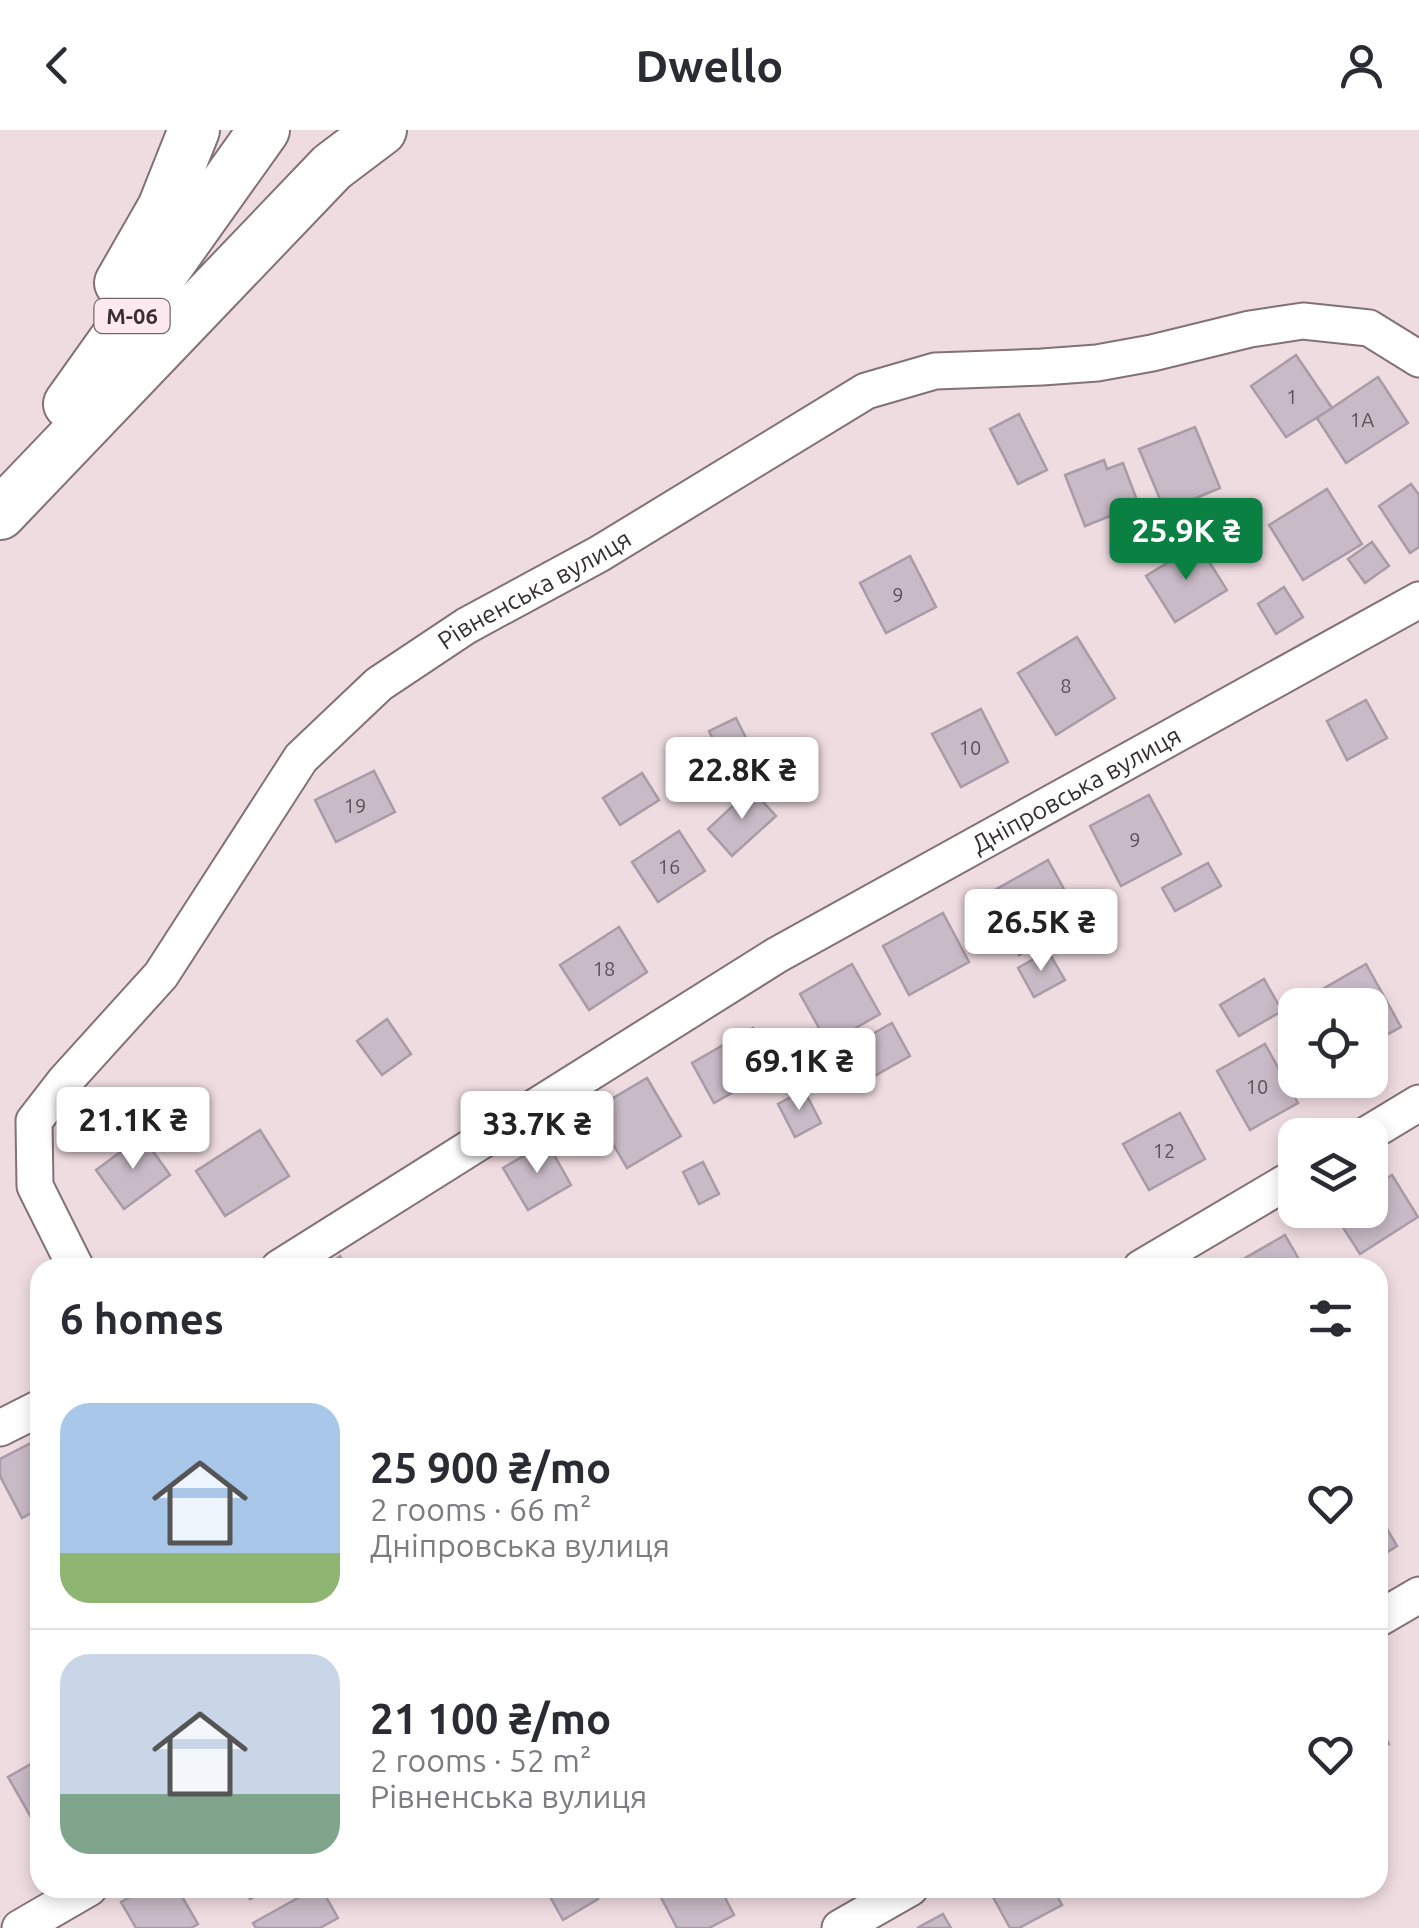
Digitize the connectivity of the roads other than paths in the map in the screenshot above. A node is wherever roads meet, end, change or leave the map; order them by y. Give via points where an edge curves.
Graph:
1 (194, 130) edge
2 (264, 130) edge
3 (381, 130) edge
4 (1419, 359) edge
5 (0, 490) edge
6 (0, 502) edge
7 (0, 514) edge
8 (1419, 600) edge
9 (1419, 1104) edge
10 (1388, 1122) edge
11 (1278, 1186) edge
12 (71, 1258) edge
13 (295, 1258) edge
14 (1158, 1258) edge
15 (30, 1413) edge
16 (0, 1428) edge
17 (1419, 1595) edge
18 (1388, 1612) edge
19 (72, 1898) edge
20 (892, 1898) edge
21 (20, 1928) edge
22 (840, 1928) edge

1 - 5 highway, М-06 via 164,208
2 - 6 highway, М-06
3 - 7 highway via 332,167
4 - 12 street, Рівненська вулиця via 1375,332 1303,321 1097,363 935,370 866,391 379,684 301,758 161,975 34,1121 36,1186
8 - 13 street, Дніпровська вулиця via 777,955
9 - 10 street
11 - 14 street
15 - 16 street
17 - 18 street
19 - 21 street
20 - 22 street

